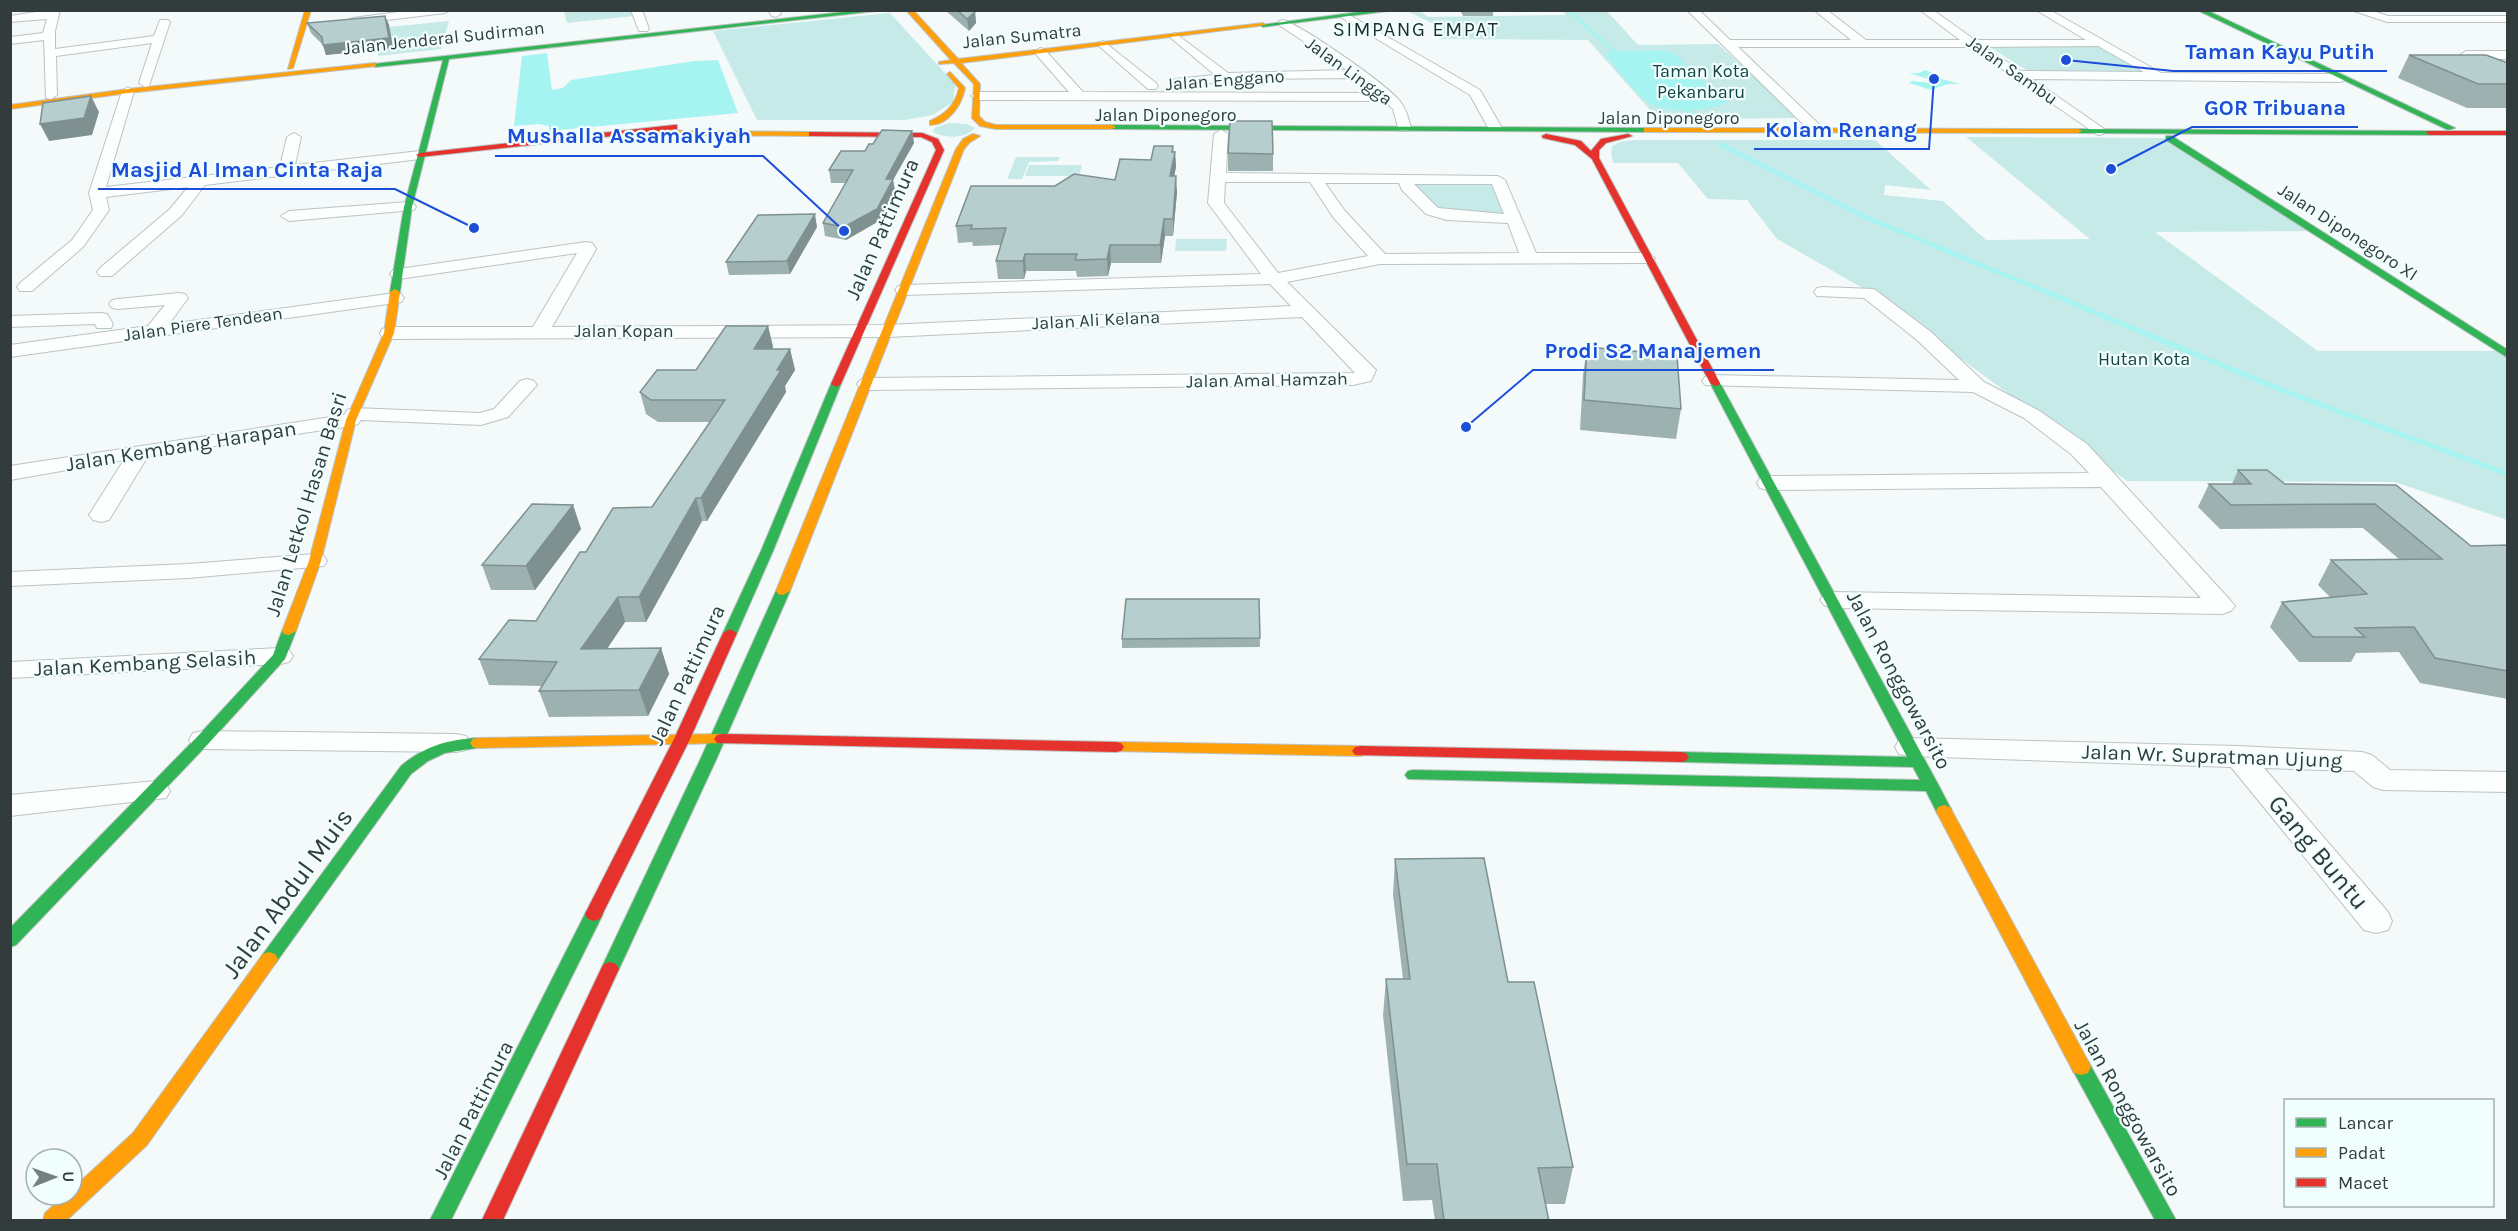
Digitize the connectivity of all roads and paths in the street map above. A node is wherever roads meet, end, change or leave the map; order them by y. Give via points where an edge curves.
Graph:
1 (308, 10) edge
2 (445, 10) edge
3 (636, 10) edge
4 (812, 10) edge
5 (841, 10) edge
6 (866, 10) edge
7 (882, 10) edge
8 (892, 10) edge
9 (909, 10) edge
10 (1393, 10) edge
11 (1692, 10) edge
12 (1819, 10) edge
13 (1925, 10) edge
14 (2041, 10) edge
15 (2185, 10) edge
16 (2200, 10) edge
17 (2356, 10) edge
18 (2457, 10) edge
19 (774, 12) edge
20 (54, 13) edge
21 (1346, 16) junction
22 (10, 19) edge
23 (2480, 19) junction
24 (2508, 19) edge
25 (164, 22) dead end
26 (336, 22) edge
27 (1283, 23) junction
28 (640, 32) junction
29 (49, 34) junction
30 (10, 35) edge
31 (1175, 36) junction
32 (159, 39) junction
33 (10, 41) edge
34 (564, 41) junction
35 (1862, 43) junction
36 (1972, 43) junction
37 (2098, 43) junction
38 (1103, 44) junction
39 (1726, 44) junction
40 (1040, 52) junction
41 (50, 53) junction
42 (2508, 55) edge
43 (447, 56) junction
44 (957, 61) junction
45 (941, 63) junction
46 (290, 69) junction
47 (2508, 72) edge
48 (1359, 74) junction
49 (2019, 75) junction
50 (2159, 76) junction
51 (1225, 77) junction
52 (2325, 78) junction
53 (2341, 78) junction
54 (145, 83) junction
55 (1152, 86) junction
56 (128, 91) junction
57 (51, 95) junction
58 (1078, 95) junction
59 (1092, 95) junction
60 (977, 96) junction
61 (1389, 97) junction
62 (10, 101) edge
63 (10, 107) edge
64 (933, 123) junction
65 (1404, 128) junction
66 (1495, 128) junction
67 (652, 130) junction
68 (979, 130) junction
69 (1817, 130) junction
70 (1352, 131) junction
71 (2098, 131) junction
72 (2435, 133) junction
73 (2508, 133) edge
74 (1221, 134) junction
75 (2007, 134) junction
76 (294, 136) dead end
77 (1546, 136) junction
78 (1628, 136) junction
79 (2454, 136) junction
80 (930, 137) junction
81 (2169, 138) junction
82 (2508, 140) edge
83 (420, 155) junction
84 (1595, 158) junction
85 (286, 171) junction
86 (1217, 177) junction
87 (1314, 178) junction
88 (1406, 179) junction
89 (200, 181) junction
90 (98, 193) junction
91 (408, 207) junction
92 (289, 216) dead end
93 (1512, 219) junction
94 (1647, 258) junction
95 (1380, 259) junction
96 (1530, 260) junction
97 (106, 272) dead end
98 (399, 274) junction
99 (1274, 279) junction
100 (26, 287) dead end
101 (904, 290) junction
102 (1823, 292) dead end
103 (395, 298) junction
104 (118, 304) dead end
105 (1304, 310) junction
106 (10, 322) edge
107 (104, 324) dead end
108 (154, 331) junction
109 (540, 331) junction
110 (888, 331) junction
111 (858, 332) junction
112 (389, 333) junction
113 (10, 351) edge
114 (2508, 355) edge
115 (1712, 381) junction
116 (867, 384) junction
117 (527, 385) dead end
118 (1977, 386) junction
119 (352, 417) junction
120 (141, 451) junction
121 (10, 473) edge
122 (2108, 480) junction
123 (1768, 483) junction
124 (101, 515) dead end
125 (315, 561) junction
126 (10, 579) edge
127 (1833, 600) junction
128 (280, 656) junction
129 (10, 670) edge
130 (682, 739) junction
131 (717, 739) junction
132 (203, 740) junction
133 (633, 740) junction
134 (459, 743) junction
135 (1913, 754) junction
136 (2238, 756) junction
137 (671, 760) junction
138 (714, 761) junction
139 (1398, 775) dead end
140 (2508, 782) edge
141 (1931, 786) junction
142 (155, 792) junction
143 (10, 806) edge
144 (2376, 921) dead end
145 (10, 940) edge
146 (52, 1221) edge
147 (440, 1221) edge
148 (492, 1221) edge
149 (2166, 1221) edge

1 - 46 main road via 308,25
2 - 26 street
3 - 28 street
4 - 19 main road
5 - 28 main road
6 - 28 main road
7 - 34 main road, Jalan Jenderal Sudirman
8 - 45 main road
9 - 44 main road
10 - 21 main road, Jalan Sumatra
11 - 39 street
12 - 35 street
13 - 36 street, Jalan Sambu
14 - 37 street
15 - 52 main road
16 - 53 main road
17 - 23 street via 2387,19
18 - 23 street
19 - 28 main road
20 - 22 street
20 - 29 street
21 - 27 main road, Jalan Sumatra
21 - 66 street via 1475,93
23 - 24 street
25 - 32 street
27 - 31 main road, Jalan Sumatra
27 - 48 street, Jalan Lingga
28 - 34 main road
29 - 30 street
29 - 33 street
29 - 41 street
31 - 38 main road, Jalan Sumatra
31 - 51 street
32 - 41 street
32 - 54 street
34 - 43 main road, Jalan Jenderal Sudirman
34 - 46 main road, Jalan Jenderal Sudirman
35 - 36 street
35 - 39 street
36 - 37 street
36 - 49 street, Jalan Sambu
37 - 50 street
38 - 40 main road, Jalan Sumatra
38 - 55 street
39 - 69 street
40 - 44 main road, Jalan Sumatra
40 - 58 street
41 - 57 street
42 - 47 street via 2466,55
43 - 56 main road, Jalan Jenderal Sudirman
43 - 83 main road, Jalan Letkol Hasan Basri
44 - 45 main road, Jalan Sumatra
44 - 60 main road via 976,84
45 - 64 main road via 963,91 950,114
46 - 54 main road, Jalan Jenderal Sudirman
48 - 51 street, Jalan Enggano
48 - 61 street, Jalan Lingga
49 - 50 street
49 - 71 street, Jalan Sambu
50 - 52 street
51 - 55 street, Jalan Enggano
52 - 53 street
52 - 72 main road
53 - 79 main road
54 - 57 main road, Jalan Jenderal Sudirman
55 - 59 street, Jalan Enggano
56 - 63 main road, Jalan Jenderal Sudirman
56 - 90 street
57 - 62 main road, Jalan Jenderal Sudirman
58 - 59 street
58 - 60 street
59 - 61 street
60 - 68 main road via 975,116
61 - 65 street, Jalan Lingga via 1399,108
64 - 67 main road via 693,125
64 - 68 main road via 961,119
64 - 80 main road via 922,131
65 - 66 main road, Jalan Diponegoro
65 - 70 main road, Jalan Diponegoro
66 - 69 main road, Jalan Diponegoro
67 - 80 main road
67 - 83 main road
68 - 70 main road, Jalan Diponegoro via 1004,127
68 - 74 main road, Jalan Diponegoro
68 - 80 main road via 951,140
68 - 101 main road, Jalan Pattimura via 960,149
69 - 75 main road, Jalan Diponegoro
70 - 74 main road, Jalan Diponegoro
70 - 77 main road, Jalan Diponegoro
71 - 72 main road, Jalan Diponegoro
71 - 75 main road, Jalan Diponegoro
72 - 79 main road, Jalan Diponegoro
73 - 79 main road, Jalan Diponegoro
74 - 86 street, Jalan Amal Hamzah
75 - 78 main road, Jalan Diponegoro
75 - 81 main road, Jalan Diponegoro
76 - 85 street
77 - 78 main road, Jalan Diponegoro
77 - 84 main road, Jalan Ronggowarsito via 1578,143
78 - 84 main road via 1604,141 1595,150
79 - 81 main road, Jalan Diponegoro
79 - 82 main road
80 - 111 main road, Jalan Pattimura via 938,144 939,154
81 - 114 main road, Jalan Diponegoro XI
83 - 85 street
83 - 91 main road, Jalan Letkol Hasan Basri
84 - 94 main road, Jalan Ronggowarsito
85 - 89 street
86 - 87 street
86 - 99 street, Jalan Amal Hamzah via 1216,203
87 - 88 street
87 - 95 street via 1339,214
88 - 93 street via 1407,187 1432,212
88 - 93 street via 1498,180
89 - 90 street
89 - 97 street via 176,212
90 - 100 street via 101,210 92,227 75,248
91 - 92 street
91 - 98 main road, Jalan Letkol Hasan Basri
93 - 96 street
94 - 96 street
94 - 115 main road, Jalan Ronggowarsito
95 - 96 street
95 - 99 street
98 - 103 main road, Jalan Letkol Hasan Basri
98 - 109 street via 586,247
99 - 101 street
99 - 105 street, Jalan Amal Hamzah
101 - 110 main road, Jalan Pattimura
102 - 118 street via 1868,294 1924,336
103 - 108 street, Jalan Piere Tendean
103 - 112 main road, Jalan Letkol Hasan Basri
104 - 108 street via 179,298
105 - 110 street, Jalan Ali Kelana
105 - 116 street, Jalan Amal Hamzah via 1366,370 1364,377
106 - 107 street via 101,318
108 - 113 street, Jalan Piere Tendean
109 - 111 street, Jalan Kopan
109 - 112 street, Jalan Kopan
110 - 111 street, Jalan Ali Kelana
110 - 116 main road, Jalan Pattimura
111 - 130 main road, Jalan Pattimura via 767,551
112 - 119 main road, Jalan Letkol Hasan Basri
115 - 118 street
115 - 123 main road, Jalan Ronggowarsito
116 - 131 main road, Jalan Pattimura via 799,556
117 - 119 street, Jalan Kembang Harapan via 501,413 481,419
118 - 122 street via 2031,414 2079,449
119 - 120 street, Jalan Kembang Harapan
119 - 125 main road, Jalan Letkol Hasan Basri
120 - 121 street, Jalan Kembang Harapan
120 - 124 street
122 - 123 street
122 - 127 street via 2222,606
123 - 127 main road, Jalan Ronggowarsito
125 - 126 street
125 - 128 main road, Jalan Letkol Hasan Basri
127 - 135 main road, Jalan Ronggowarsito
128 - 129 street, Jalan Kembang Selasih
128 - 132 main road, Jalan Letkol Hasan Basri
130 - 131 main road, Jalan Abdul Muis
130 - 133 main road, Jalan Abdul Muis
130 - 137 main road, Jalan Pattimura
131 - 135 main road, Jalan Abdul Muis
131 - 138 main road, Jalan Pattimura
132 - 134 street
132 - 142 main road, Jalan Letkol Hasan Basri
133 - 134 main road, Jalan Abdul Muis
133 - 137 main road
134 - 146 main road, Jalan Abdul Muis via 436,749 412,763 140,1139
135 - 136 street, Jalan Wr. Supratman Ujung
135 - 141 main road, Jalan Ronggowarsito
136 - 140 street, Jalan Wr. Supratman Ujung via 2362,762 2384,780
136 - 144 street, Gang Buntu
137 - 138 main road
137 - 147 main road, Jalan Pattimura via 569,977
138 - 148 main road, Jalan Pattimura via 600,977
139 - 141 main road
141 - 149 main road, Jalan Ronggowarsito
142 - 143 street
142 - 145 main road, Jalan Letkol Hasan Basri

